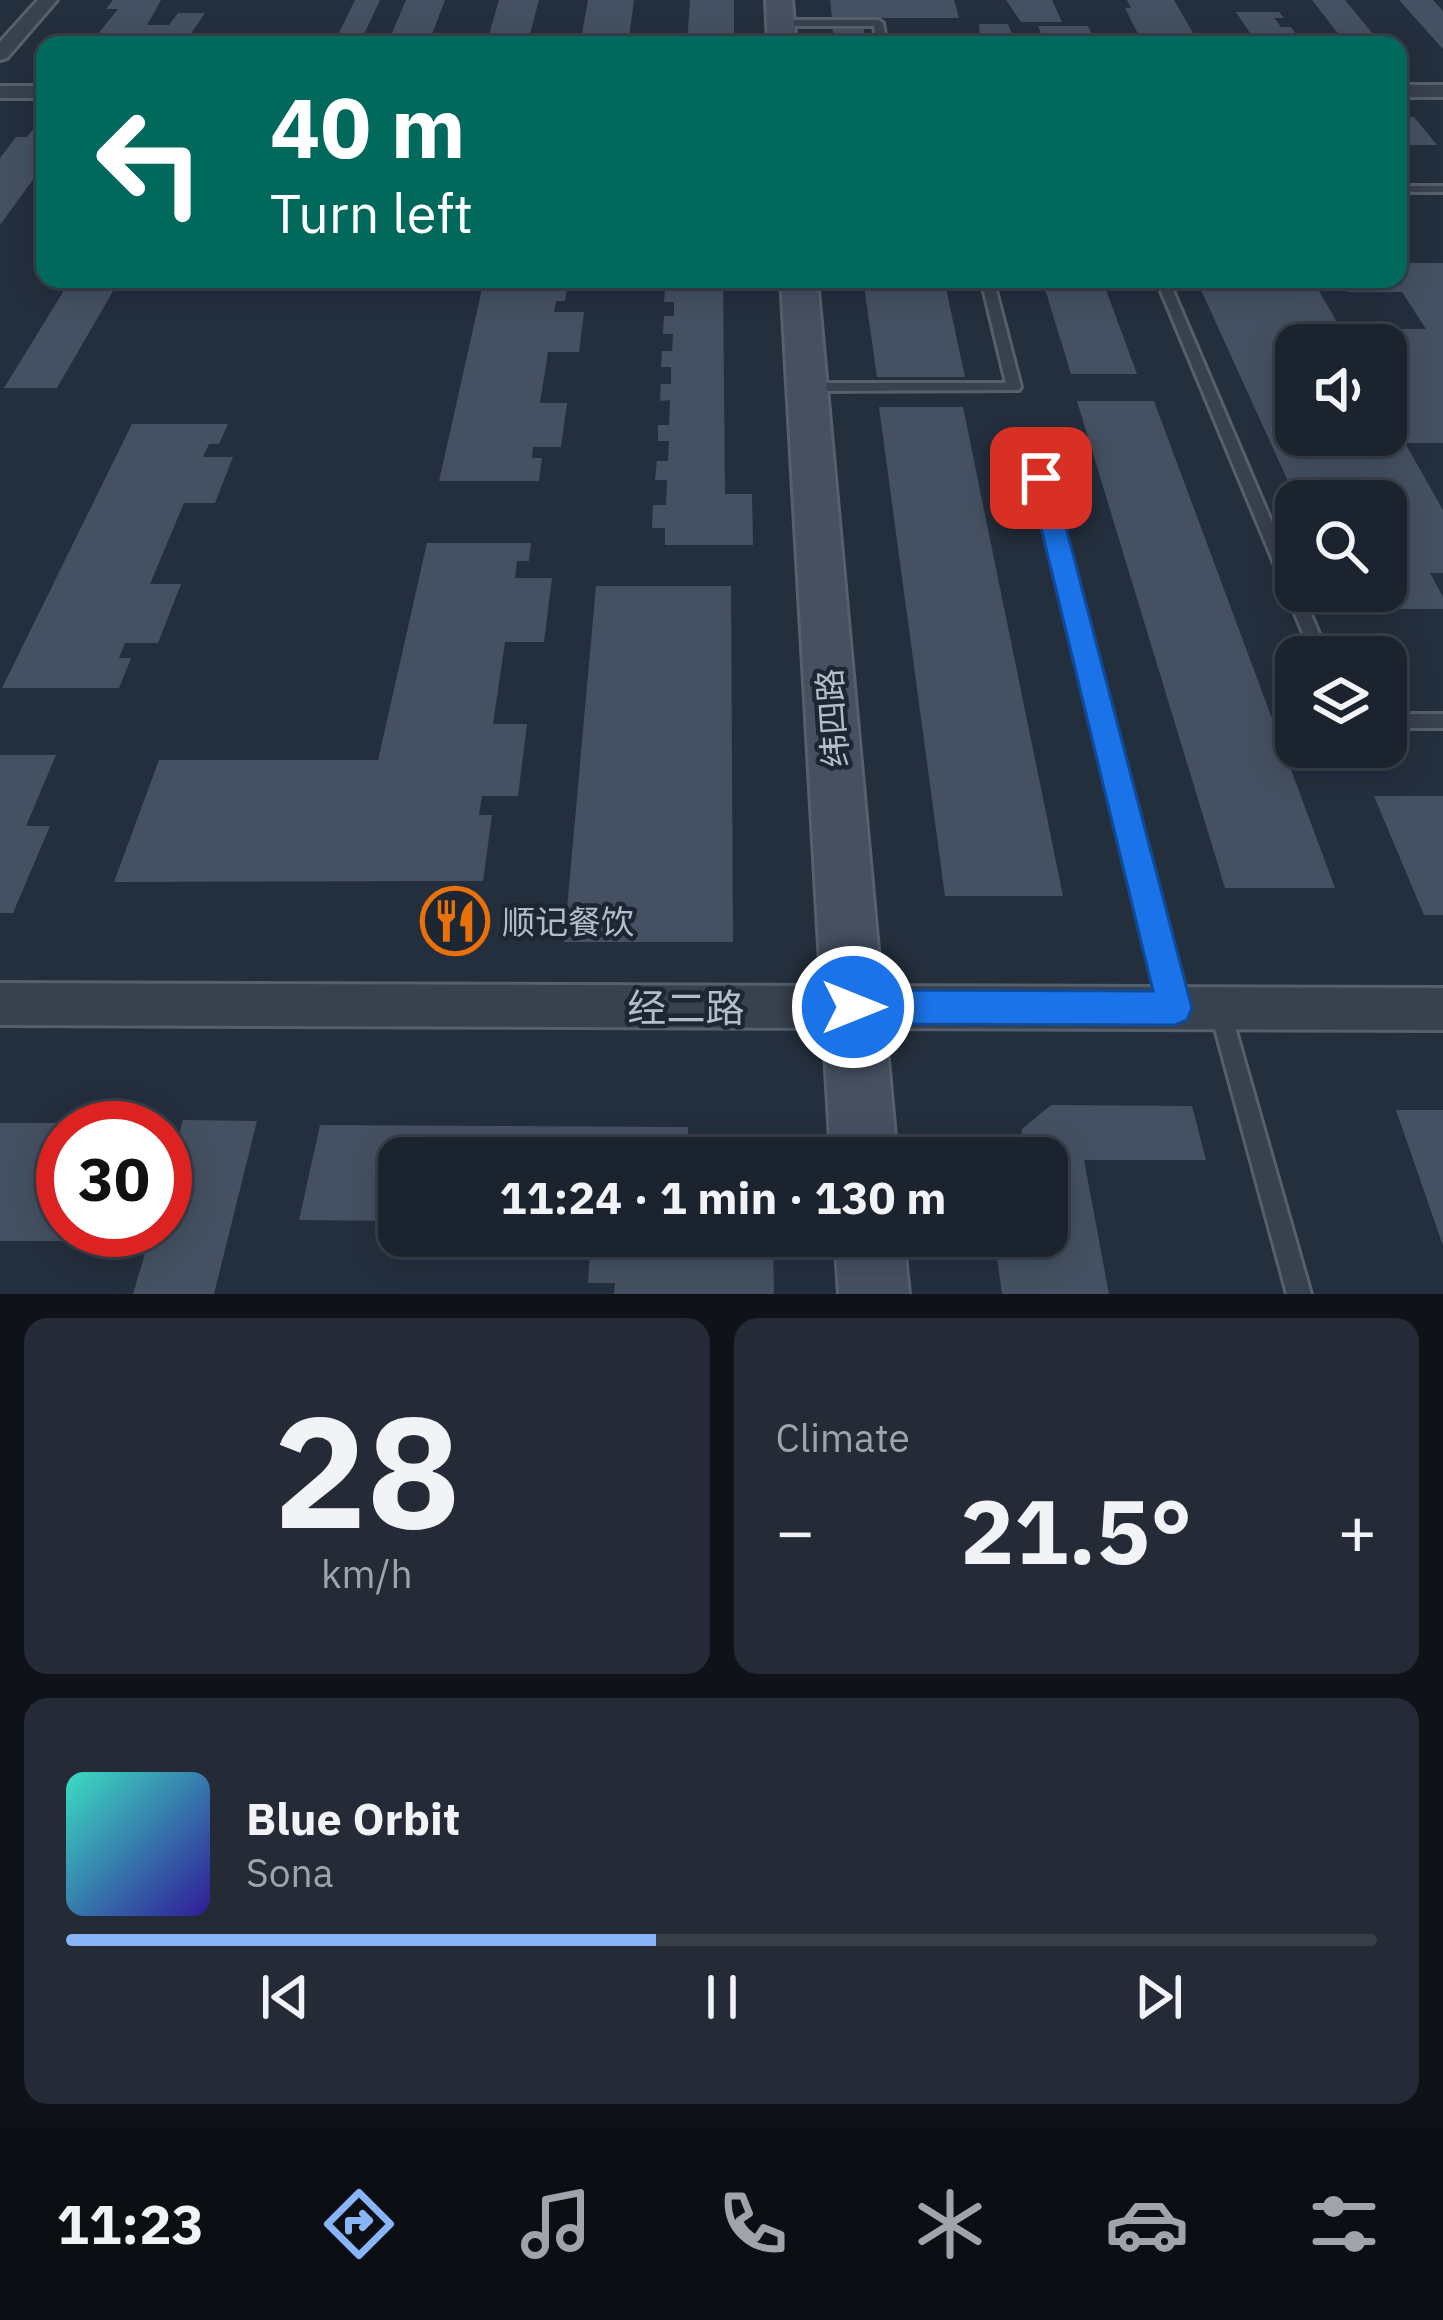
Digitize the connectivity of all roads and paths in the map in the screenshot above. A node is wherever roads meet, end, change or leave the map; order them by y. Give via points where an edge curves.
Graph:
1 (48, 0) edge
2 (781, 23) edge
3 (880, 36) edge
4 (0, 54) edge
5 (0, 92) edge
6 (36, 92) edge
7 (1407, 92) edge
8 (1441, 94) edge
9 (1407, 189) edge
10 (1443, 189) edge
11 (801, 288) edge
12 (989, 288) edge
13 (1166, 288) edge
14 (807, 387) junction
15 (1041, 478) dead end
16 (1312, 636) edge
17 (1407, 721) edge
18 (1443, 721) edge
19 (0, 1004) edge
20 (853, 1007) junction
21 (1175, 1008) junction
22 (1220, 1009) junction
23 (1443, 1010) edge
24 (862, 1137) edge
25 (871, 1257) edge
26 (874, 1294) edge
27 (1300, 1294) edge

1 - 4 street
2 - 3 lane via 878,23
5 - 6 street
7 - 8 street
9 - 10 lane
11 - 14 street, 纬四路
12 - 14 lane via 1014,387
13 - 16 lane
14 - 20 street, 纬四路
15 - 21 lane
17 - 18 lane
19 - 20 street, 经二路
20 - 21 street, 经二路
20 - 24 street, 纬四路
21 - 22 street, 经二路
22 - 23 street, 经二路
22 - 27 lane
25 - 26 street

